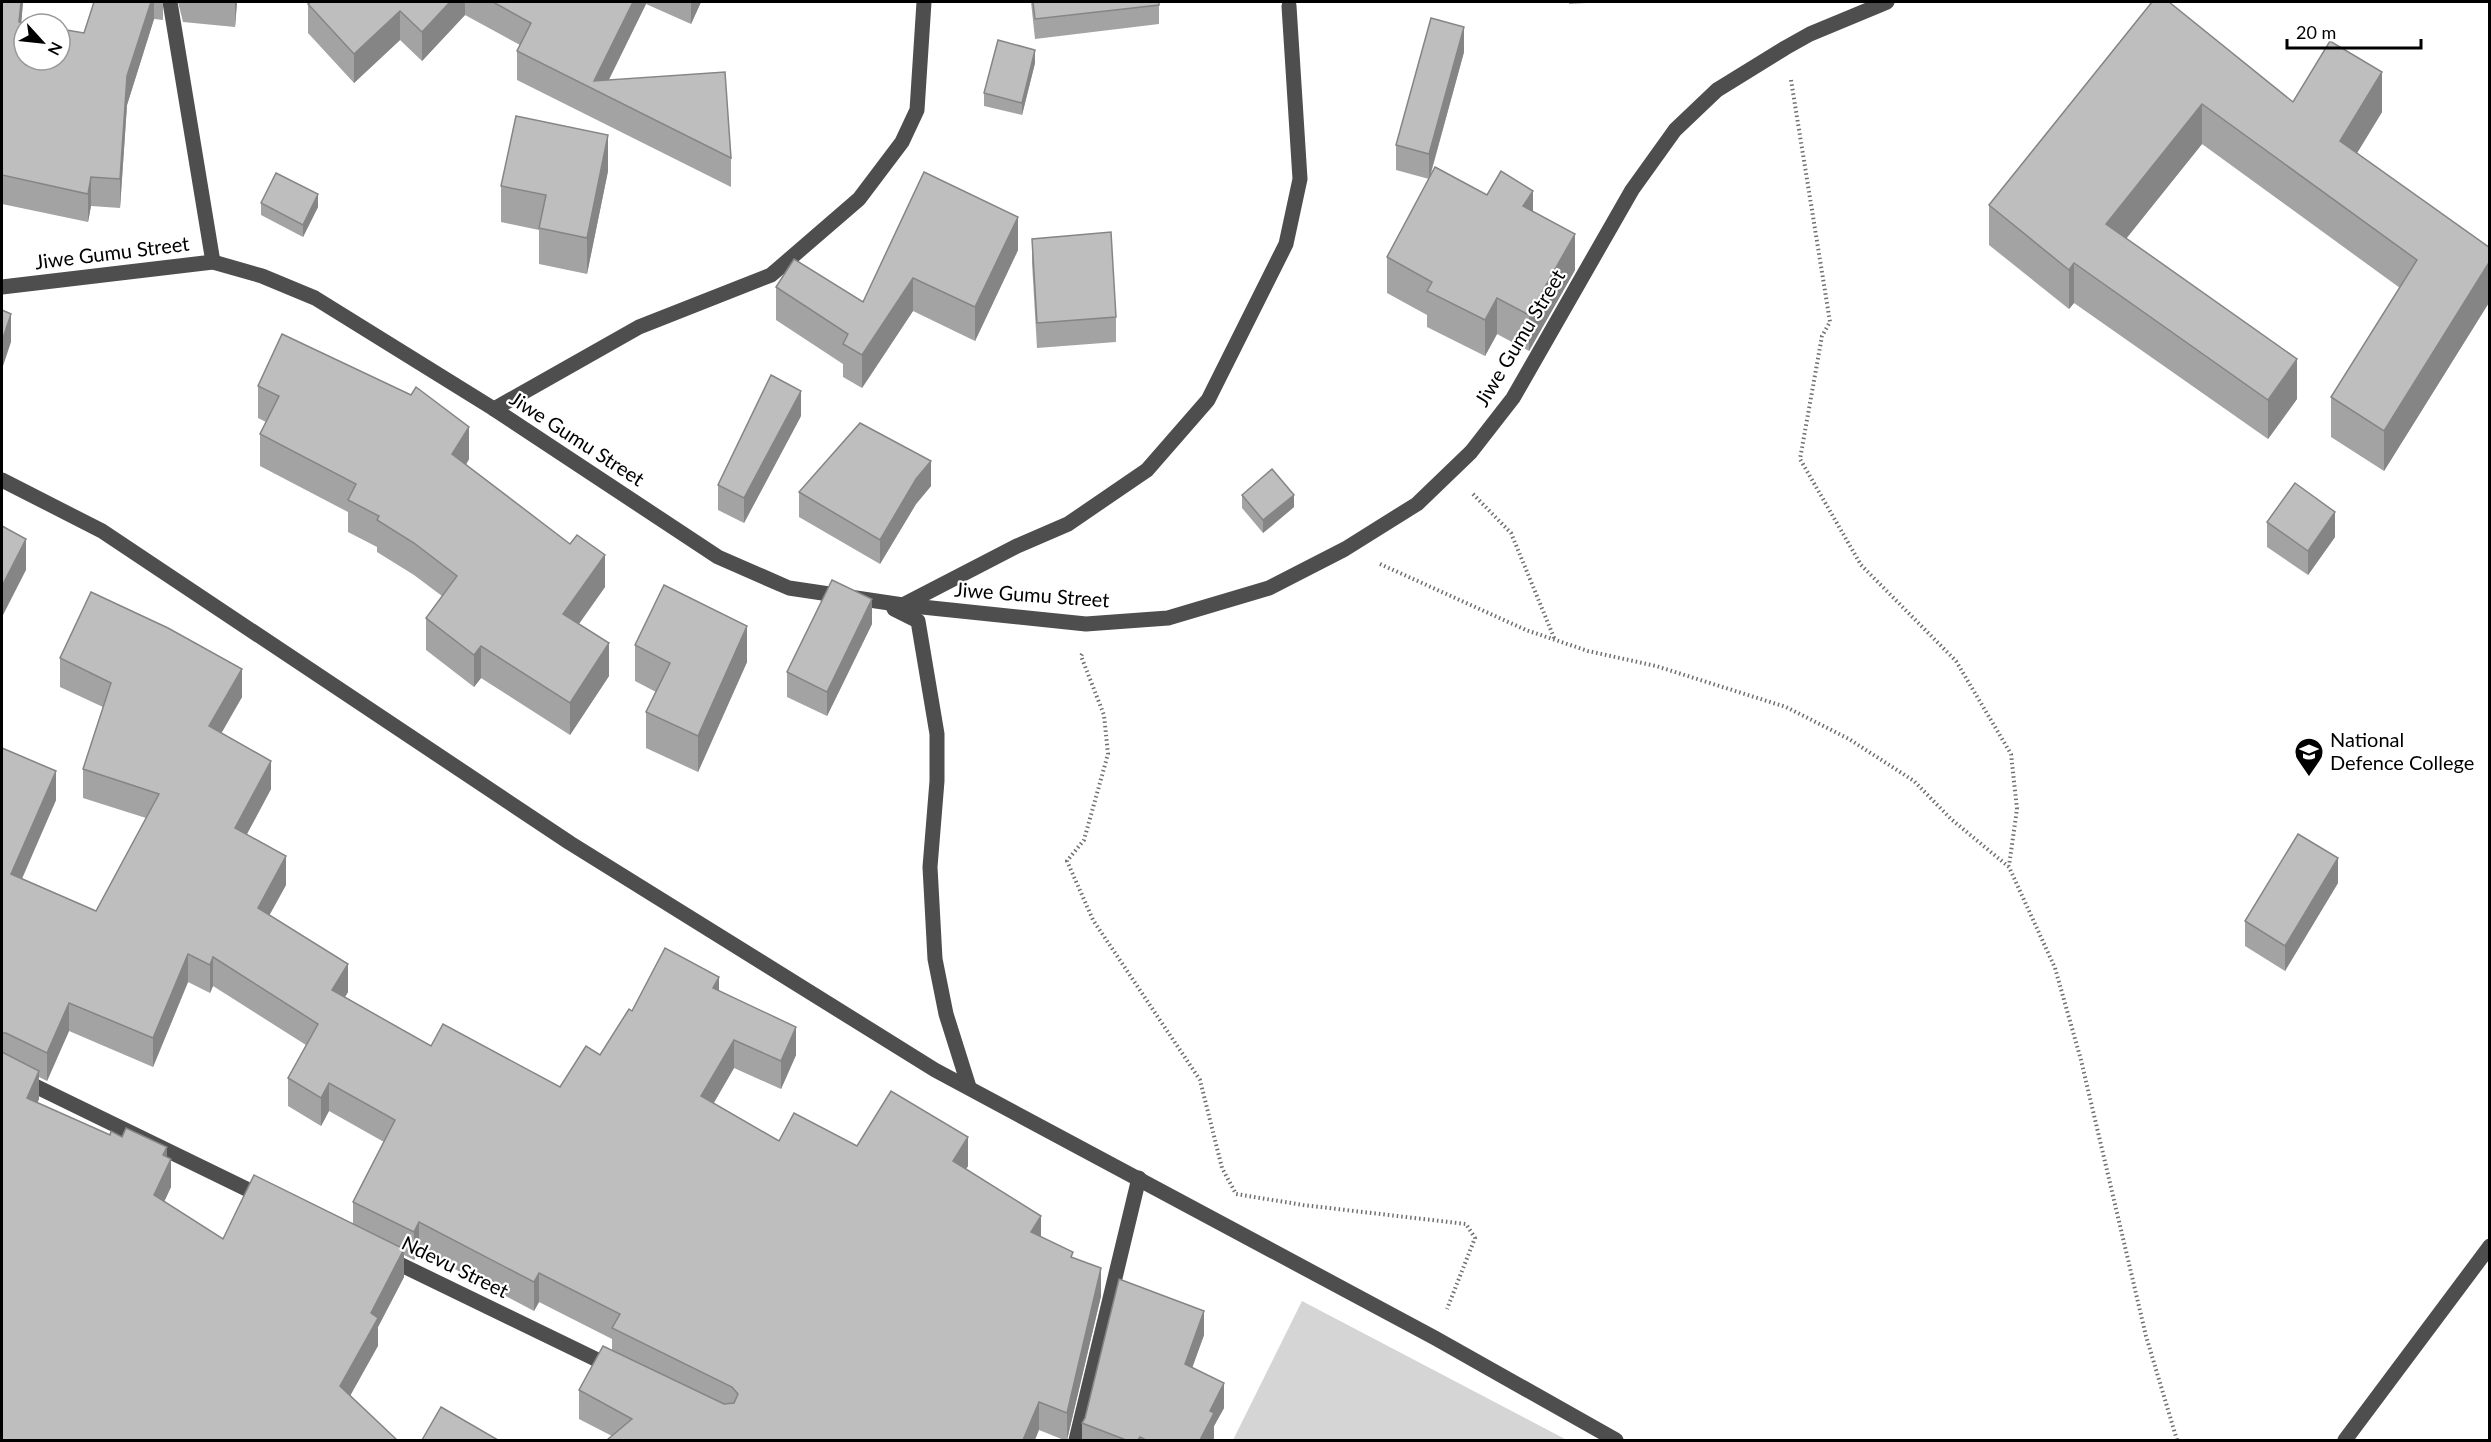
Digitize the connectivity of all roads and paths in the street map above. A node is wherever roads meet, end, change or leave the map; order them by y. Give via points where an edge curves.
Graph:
1 (170, 2) edge
2 (924, 2) edge
3 (1887, 2) edge
4 (1289, 6) dead end
5 (1785, 48) junction
6 (213, 262) junction
7 (2, 287) edge
8 (494, 410) junction
9 (1451, 471) junction
10 (2, 480) edge
11 (1345, 549) junction
12 (880, 602) junction
13 (903, 605) junction
14 (1086, 624) junction
15 (1555, 640) junction
16 (2009, 867) junction
17 (2, 1070) edge
18 (969, 1087) junction
19 (1139, 1178) junction
20 (279, 1205) edge
21 (2490, 1246) edge
22 (375, 1252) edge
23 (1435, 1338) junction
24 (632, 1377) edge
25 (1076, 1440) edge
26 (1616, 1440) edge
27 (2177, 1440) edge
28 (2345, 1440) edge

1 - 6 street
2 - 8 street via 917,110 902,142 859,200 771,275 639,327
3 - 5 street, Jiwe Gumu Street
4 - 13 street via 1300,179 1286,244 1208,400 1147,470 1068,524
5 - 9 street, Jiwe Gumu Street via 1717,90 1675,129 1632,190 1513,398
5 - 16 path via 1830,322 1822,336 1800,459 1861,565 1956,661 2011,754 2017,809
6 - 7 street, Jiwe Gumu Street
6 - 8 street, Jiwe Gumu Street via 262,276 315,298
8 - 12 street, Jiwe Gumu Street via 718,557 789,588
9 - 11 street, Jiwe Gumu Street via 1417,504
9 - 15 path via 1511,533
10 - 18 street via 102,531 570,843 935,1070
11 - 14 street, Jiwe Gumu Street via 1269,588 1179,615
11 - 15 path via 1470,607
12 - 13 street, Jiwe Gumu Street
12 - 18 street via 918,621 931,689 937,735 930,867 935,959 946,1014
13 - 14 street, Jiwe Gumu Street
14 - 23 path via 1088,637 1081,656 1104,715 1108,754 1084,840 1067,861 1093,920 1200,1080 1222,1168 1236,1194 1466,1224 1475,1238
15 - 16 path via 1656,666 1786,707 1849,738 1914,781 1951,819
16 - 27 path via 2055,968 2081,1060 2146,1336
17 - 20 street
18 - 19 street
19 - 23 street
19 - 25 street
21 - 28 street
22 - 24 street, Ndevu Street
23 - 26 street

